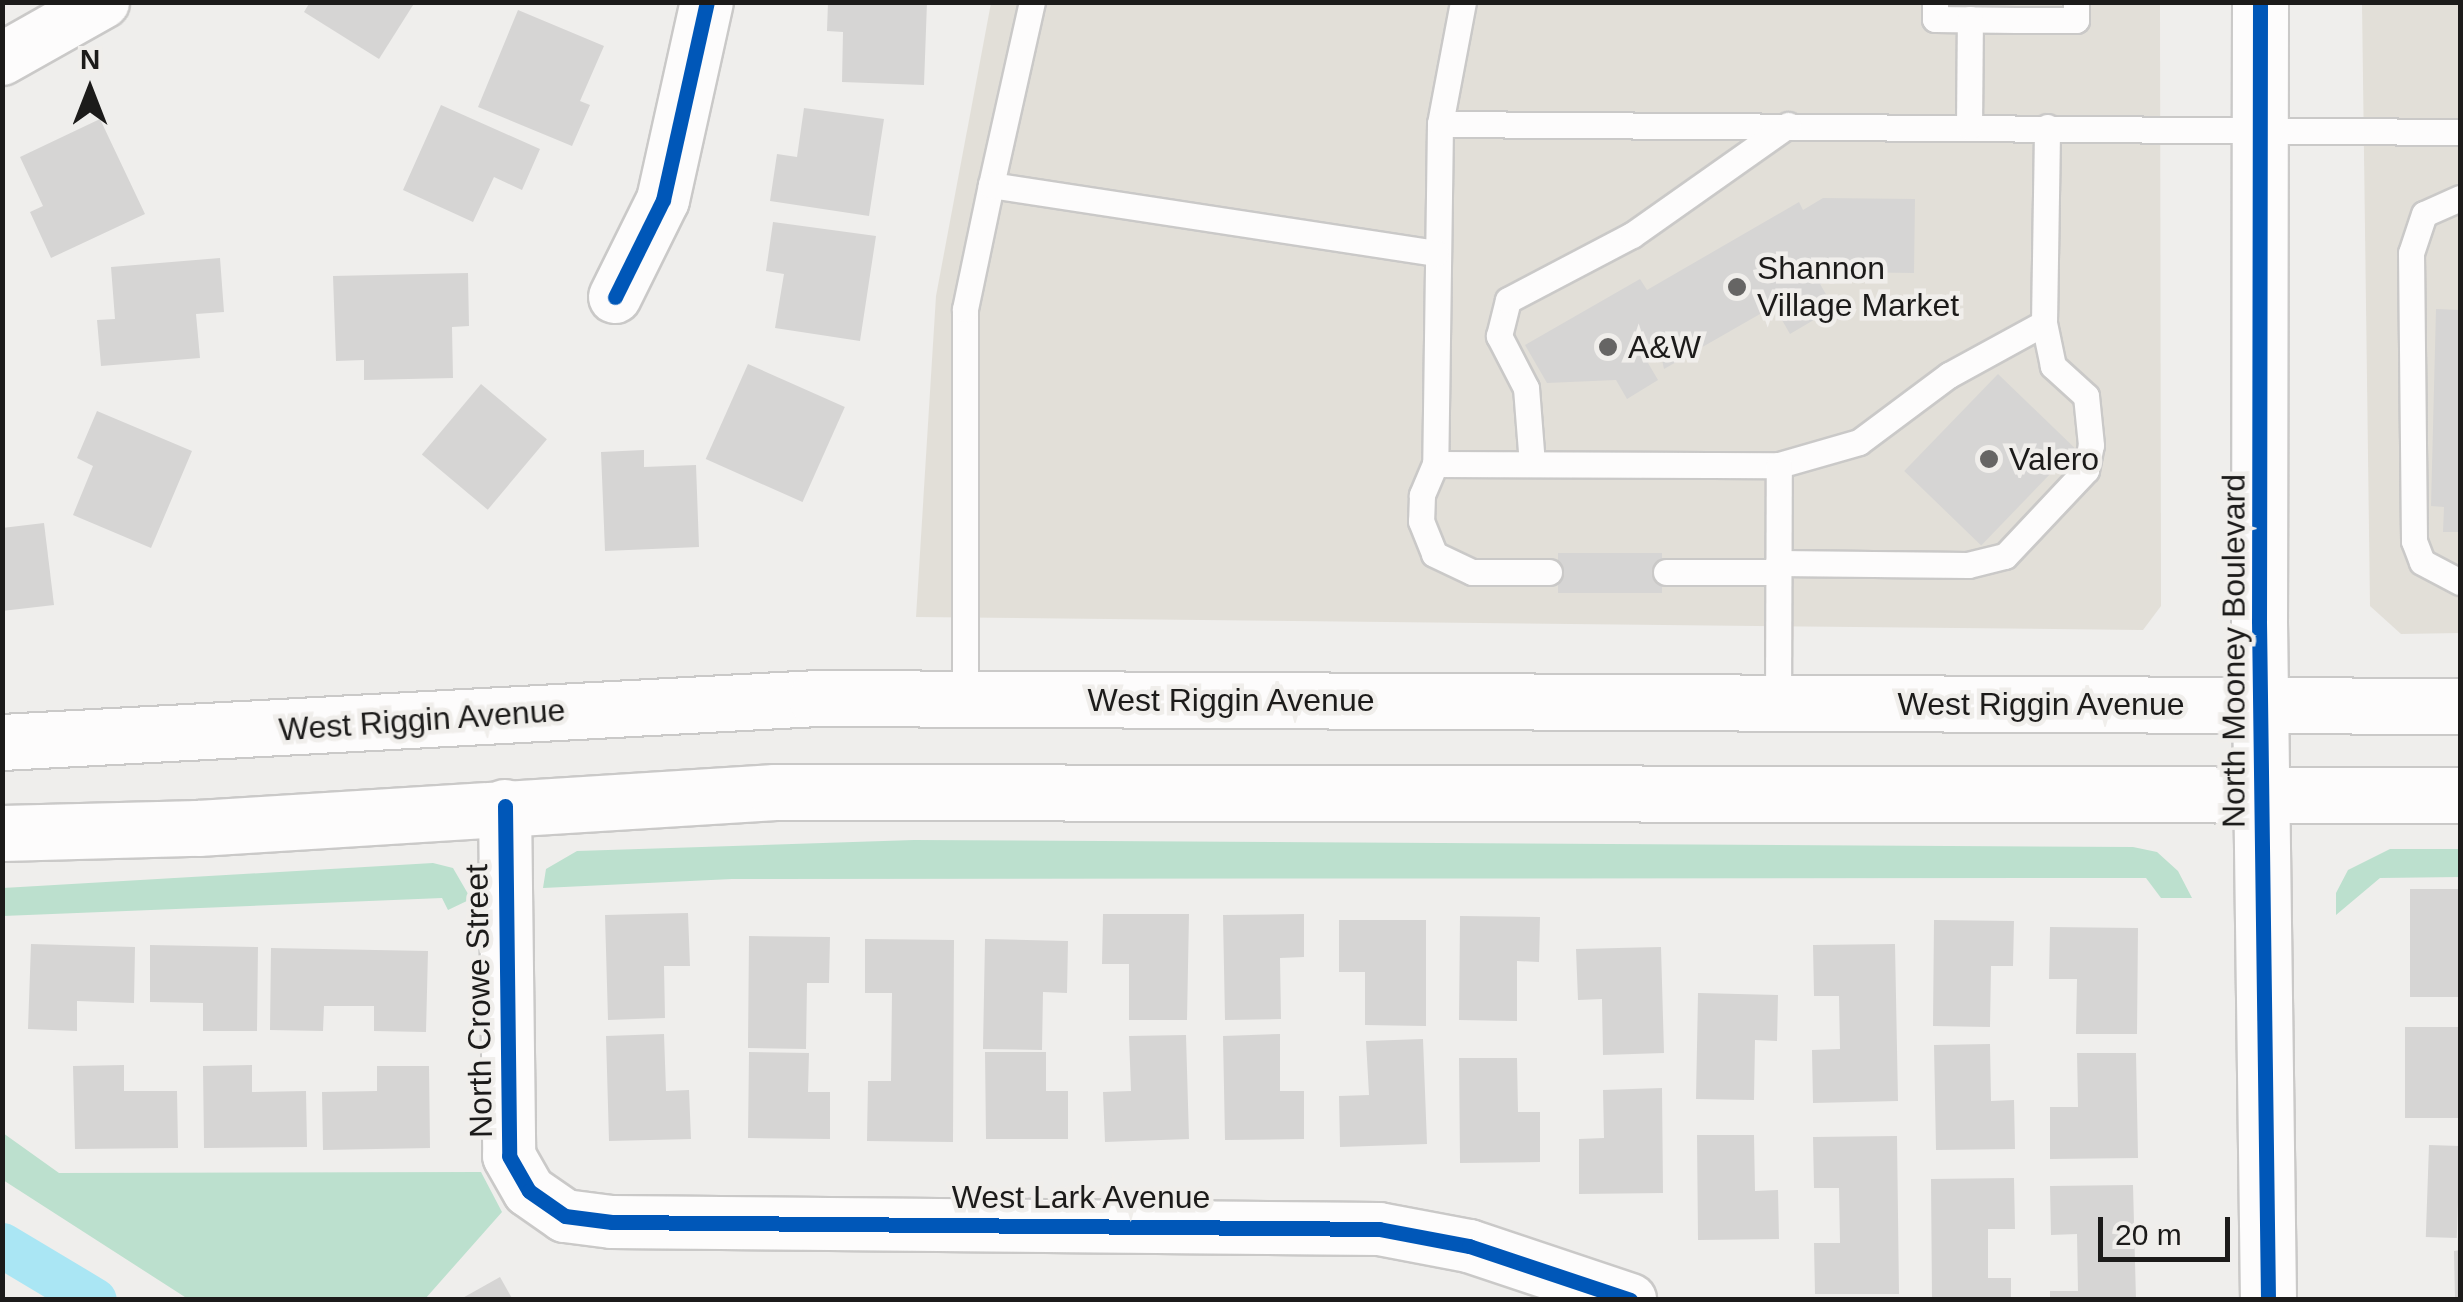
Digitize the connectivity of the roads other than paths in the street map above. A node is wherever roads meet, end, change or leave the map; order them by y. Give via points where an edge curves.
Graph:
1 (104, 2) edge
2 (1032, 2) edge
3 (1463, 2) edge
4 (2260, 2) edge
5 (708, 3) edge
6 (1935, 11) edge
7 (2016, 11) edge
8 (2049, 11) edge
9 (2076, 11) edge
10 (1970, 19) junction
11 (2, 59) edge
12 (1440, 124) junction
13 (1788, 125) junction
14 (1969, 127) junction
15 (2047, 127) junction
16 (2261, 129) junction
17 (2460, 132) edge
18 (990, 185) junction
19 (2460, 198) edge
20 (1436, 253) junction
21 (615, 297) dead end
22 (2044, 322) junction
23 (1435, 464) junction
24 (1532, 464) junction
25 (1779, 465) junction
26 (1778, 567) junction
27 (1549, 572) dead end
28 (1666, 572) dead end
29 (2460, 582) edge
30 (964, 698) junction
31 (1778, 702) junction
32 (2261, 706) junction
33 (2460, 706) edge
34 (2, 742) edge
35 (2262, 794) junction
36 (2460, 796) edge
37 (505, 806) junction
38 (2, 834) edge
39 (529, 1191) joint
40 (1630, 1300) edge
41 (2268, 1300) edge

1 - 11 street
2 - 18 lane
3 - 12 lane
4 - 16 main road, North Mooney Boulevard
5 - 21 street via 662,200
6 - 10 lane
7 - 8 lane
7 - 10 lane
8 - 9 lane
10 - 14 lane
12 - 13 lane
12 - 20 lane
13 - 14 lane
13 - 24 lane via 1632,235 1508,300 1499,336 1526,388
14 - 15 lane
15 - 16 lane
15 - 22 lane
16 - 17 lane
16 - 32 main road, North Mooney Boulevard
18 - 20 lane
18 - 30 lane via 965,310
19 - 29 lane via 2424,214 2412,253 2414,541 2422,562
20 - 23 lane
22 - 25 lane via 1949,375 1859,442
22 - 26 lane via 2053,366 2086,396 2091,444 2086,470 2005,556 1968,565
23 - 24 lane
23 - 27 lane via 1422,495 1434,554 1472,572
24 - 25 lane
25 - 26 lane
26 - 28 lane
26 - 31 lane
30 - 31 main road, West Riggin Avenue
30 - 34 main road, West Riggin Avenue via 673,702 240,734
31 - 32 main road, West Riggin Avenue
32 - 33 main road, West Riggin Avenue
32 - 35 main road, North Mooney Boulevard
35 - 36 main road
35 - 37 main road via 823,791
35 - 41 main road, North Mooney Boulevard
37 - 38 main road
37 - 39 street, North Crowe Street via 509,1156
39 - 40 street, West Lark Avenue via 565,1216 612,1222 1380,1228 1469,1246

